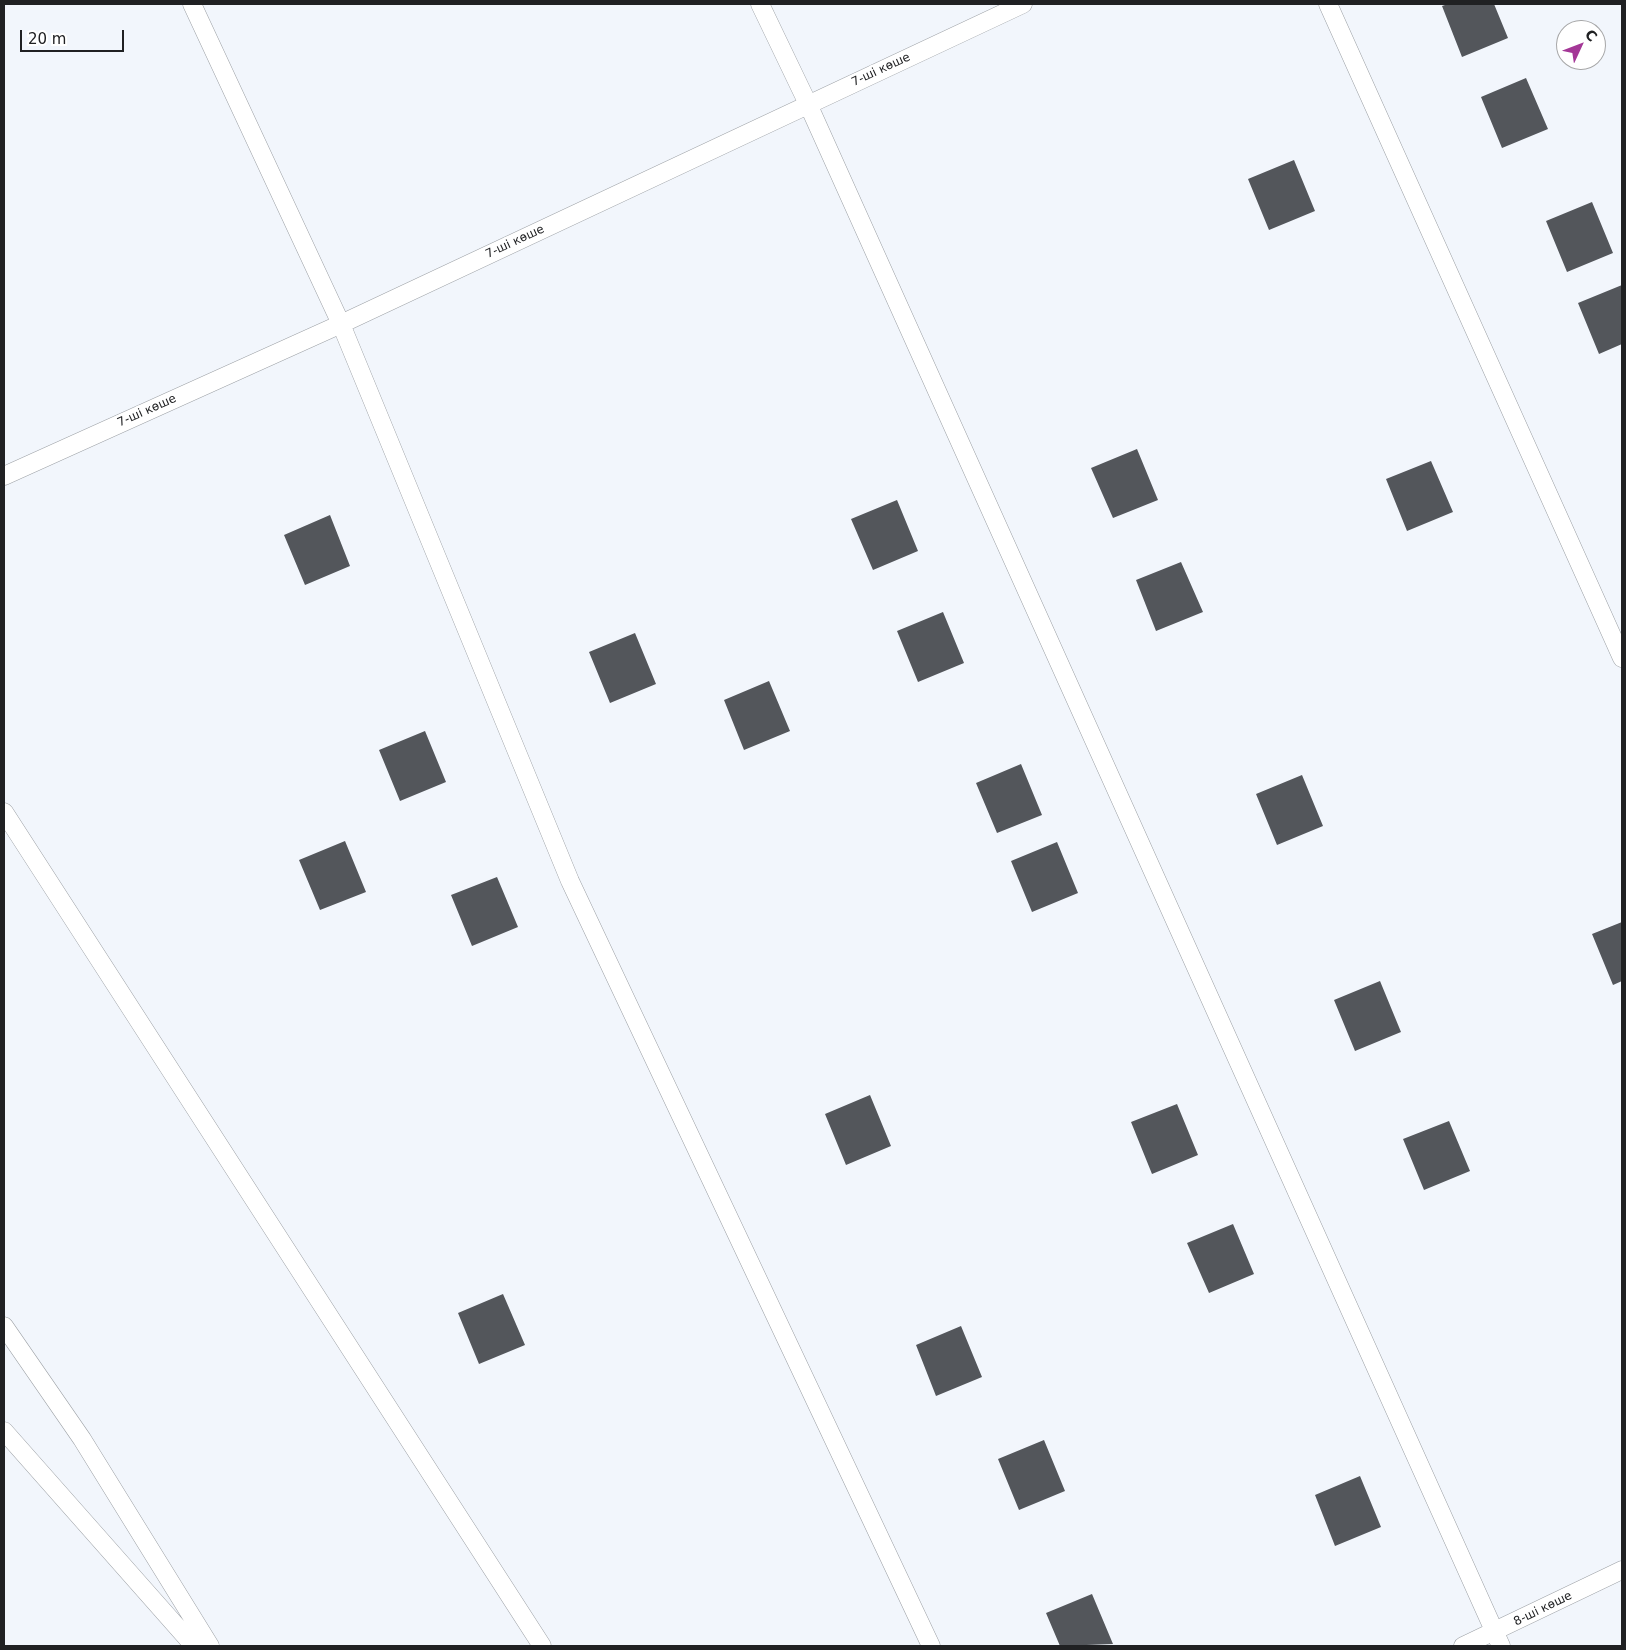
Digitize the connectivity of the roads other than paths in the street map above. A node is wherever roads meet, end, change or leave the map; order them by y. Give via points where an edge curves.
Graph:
1 (192, 4) edge
2 (760, 4) edge
3 (1024, 4) edge
4 (1328, 4) edge
5 (808, 104) junction
6 (341, 324) junction
7 (4, 476) edge
8 (1622, 658) edge
9 (4, 812) edge
10 (4, 1326) edge
11 (4, 1432) edge
12 (1622, 1570) edge
13 (1498, 1639) edge
14 (194, 1646) edge
15 (210, 1646) edge
16 (542, 1646) edge
17 (931, 1646) edge
18 (1464, 1646) edge

1 - 6 lane
2 - 5 lane
3 - 5 lane, 7-ші көше
4 - 8 lane
5 - 6 lane, 7-ші көше
5 - 13 lane
6 - 7 lane, 7-ші көше
6 - 17 lane via 570,882
9 - 16 lane
10 - 15 lane via 87,1448
11 - 14 lane
12 - 13 lane, 8-ші көше
13 - 18 lane, 8-ші көше

